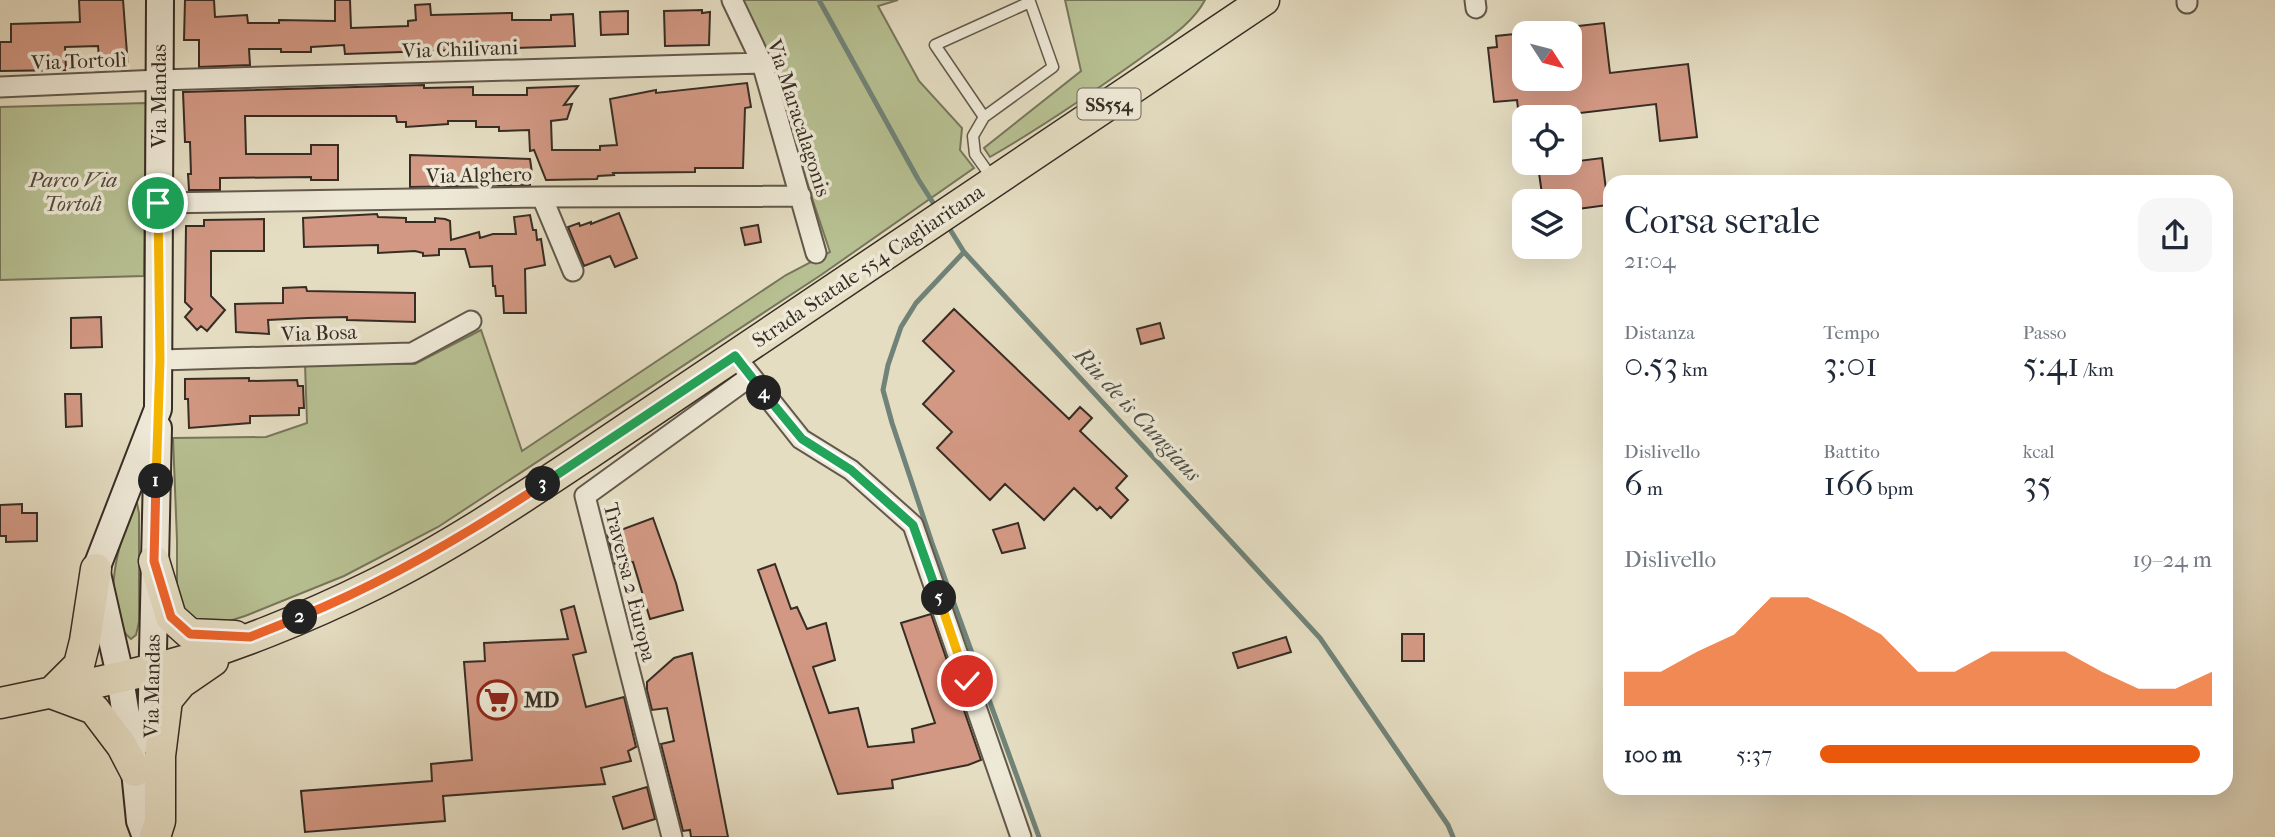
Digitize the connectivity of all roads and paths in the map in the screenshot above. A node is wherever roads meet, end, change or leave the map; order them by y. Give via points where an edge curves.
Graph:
1 (160, 0) edge
2 (732, 0) edge
3 (1264, 0) edge
4 (1233, 9) edge
5 (762, 63) junction
6 (159, 80) junction
7 (0, 87) edge
8 (984, 117) junction
9 (987, 187) junction
10 (801, 196) junction
11 (542, 197) junction
12 (158, 203) junction
13 (816, 253) dead end
14 (573, 271) dead end
15 (471, 321) dead end
16 (160, 360) junction
17 (743, 366) junction
18 (158, 409) junction
19 (154, 561) junction
20 (96, 569) junction
21 (250, 637) junction
22 (152, 670) junction
23 (120, 677) junction
24 (51, 693) junction
25 (0, 703) edge
26 (135, 771) junction
27 (150, 837) edge
28 (672, 837) edge
29 (1021, 837) edge

1 - 6 street, Via Mandas
2 - 5 street, Via Maracalagonis
3 - 4 main road, Strada Statale 554 Cagliaritana / SS554
4 - 9 main road, Strada Statale 554 Cagliaritana / SS554
5 - 6 street, Via Chilivani
5 - 10 street, Via Maracalagonis
6 - 7 street, Via Tortolì
6 - 12 street, Via Mandas
8 - 8 lane via 1054,67 1030,2 935,45
8 - 9 lane via 974,136
9 - 17 main road, Strada Statale 554 Cagliaritana / SS554 via 911,237
10 - 11 street, Via Alghero
10 - 13 street, Via Maracalagonis
11 - 12 street, Via Alghero
11 - 14 street
12 - 16 street, Via Mandas
15 - 16 street, Via Bosa via 412,353
16 - 18 street, Via Mandas
17 - 21 main road, Strada Statale 554 Cagliaritana / SS554 via 424,558
17 - 28 street, Traversa 2 Europa via 585,496
17 - 29 street via 802,439 851,470 913,525
18 - 19 street, Via Mandas
18 - 20 street
19 - 21 main road via 171,617 190,634
19 - 22 street, Via Mandas
20 - 23 street
20 - 24 main road via 79,665
21 - 22 main road, Strada Statale 554 Cagliaritana / SS554
21 - 27 main road via 181,683 167,701 160,756 160,821
22 - 23 main road, Strada Statale 554 Cagliaritana / SS554
22 - 27 street, Via Mandas
23 - 24 main road, Strada Statale 554 Cagliaritana / SS554
23 - 26 street
24 - 25 main road, Strada Statale 554 Cagliaritana / SS554
24 - 26 main road via 94,709
26 - 27 street via 140,821

